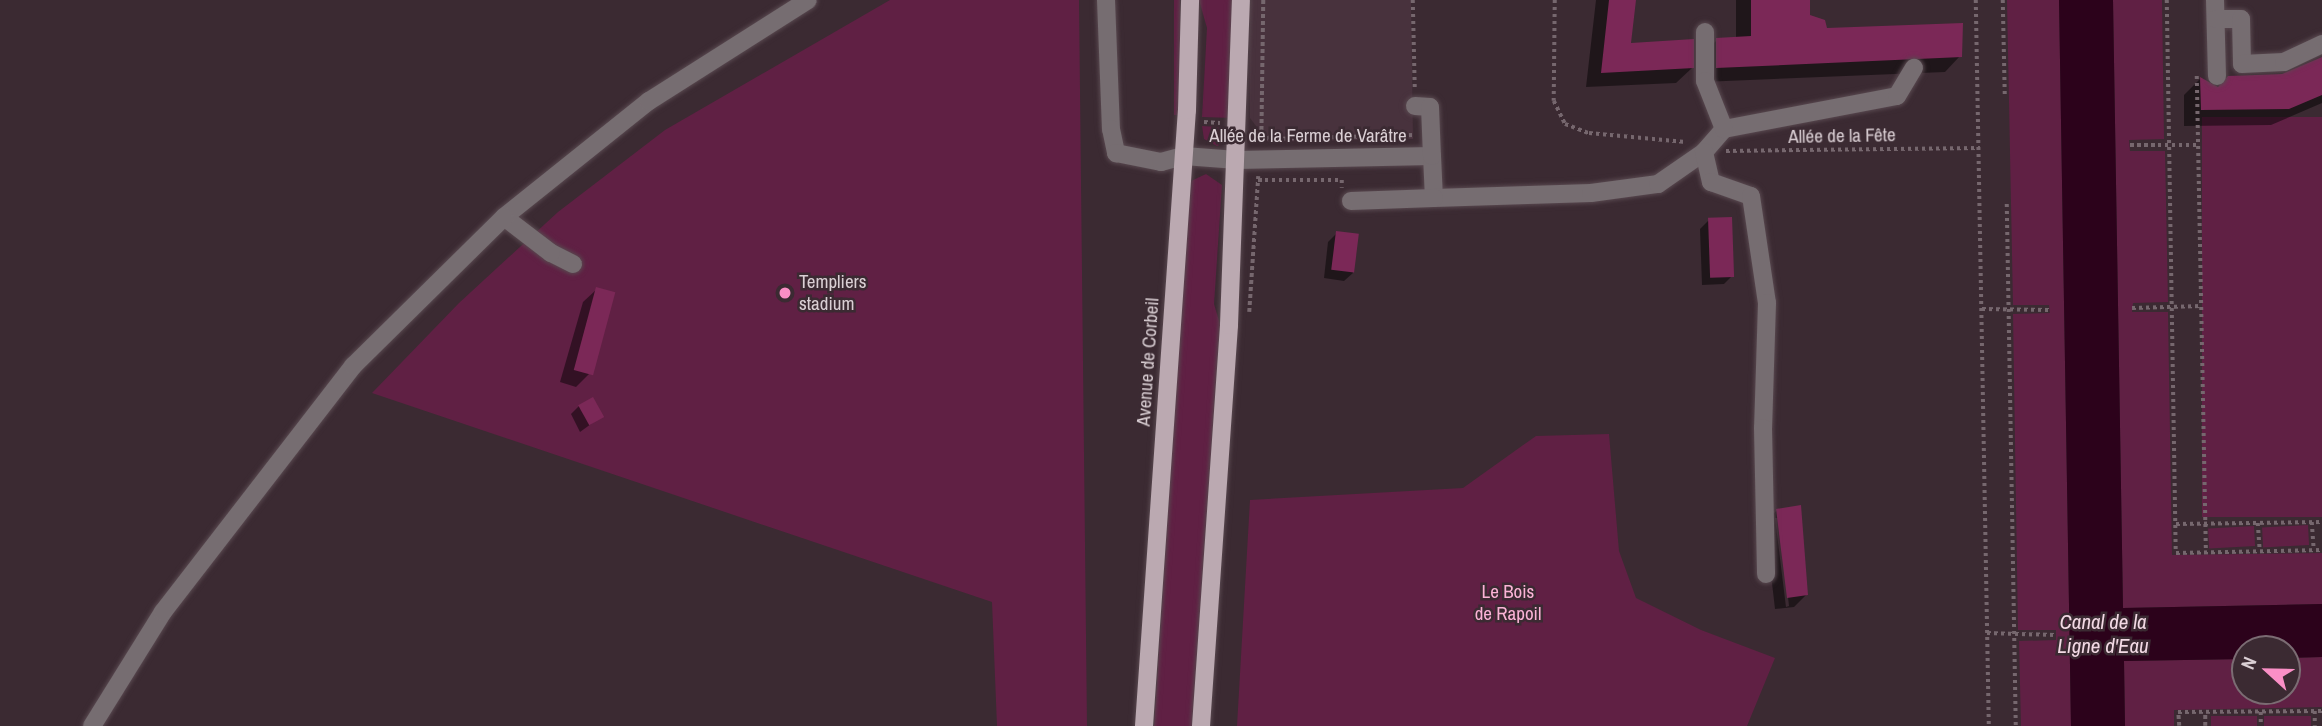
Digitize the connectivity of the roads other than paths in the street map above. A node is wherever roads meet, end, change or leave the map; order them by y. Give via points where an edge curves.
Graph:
1 (808, 0) edge
2 (1106, 0) edge
3 (1190, 0) edge
4 (1241, 0) edge
5 (2215, 0) edge
6 (2216, 19) junction
7 (1705, 32) dead end
8 (2322, 44) edge
9 (1914, 68) dead end
10 (2217, 76) dead end
11 (1415, 106) dead end
12 (1724, 129) junction
13 (1704, 152) junction
14 (1184, 156) junction
15 (1432, 156) junction
16 (1237, 160) junction
17 (1434, 198) junction
18 (1351, 201) road end
19 (504, 217) junction
20 (573, 264) dead end
21 (1766, 574) dead end
22 (92, 726) edge
23 (1144, 726) edge
24 (1201, 726) edge

1 - 19 street via 649,101
2 - 14 street, Allée de la Ferme de Varâtre via 1116,153 1161,162
3 - 14 main road, Avenue de Corbeil
4 - 16 main road
5 - 6 street
6 - 8 street via 2241,19 2242,64 2284,62
6 - 10 street
7 - 12 street via 1705,81
9 - 12 street via 1897,96
11 - 15 street, Allée de la Ferme de Varâtre via 1430,107
12 - 13 street
13 - 17 street via 1658,184 1591,193
13 - 21 street via 1711,181 1751,196 1767,303 1763,428
14 - 16 street, Allée de la Ferme de Varâtre
14 - 23 main road, Avenue de Corbeil
15 - 16 street, Allée de la Ferme de Varâtre
15 - 17 street, Allée de la Ferme de Varâtre
16 - 24 main road
17 - 18 street
19 - 20 street
19 - 22 street via 353,366 163,612

